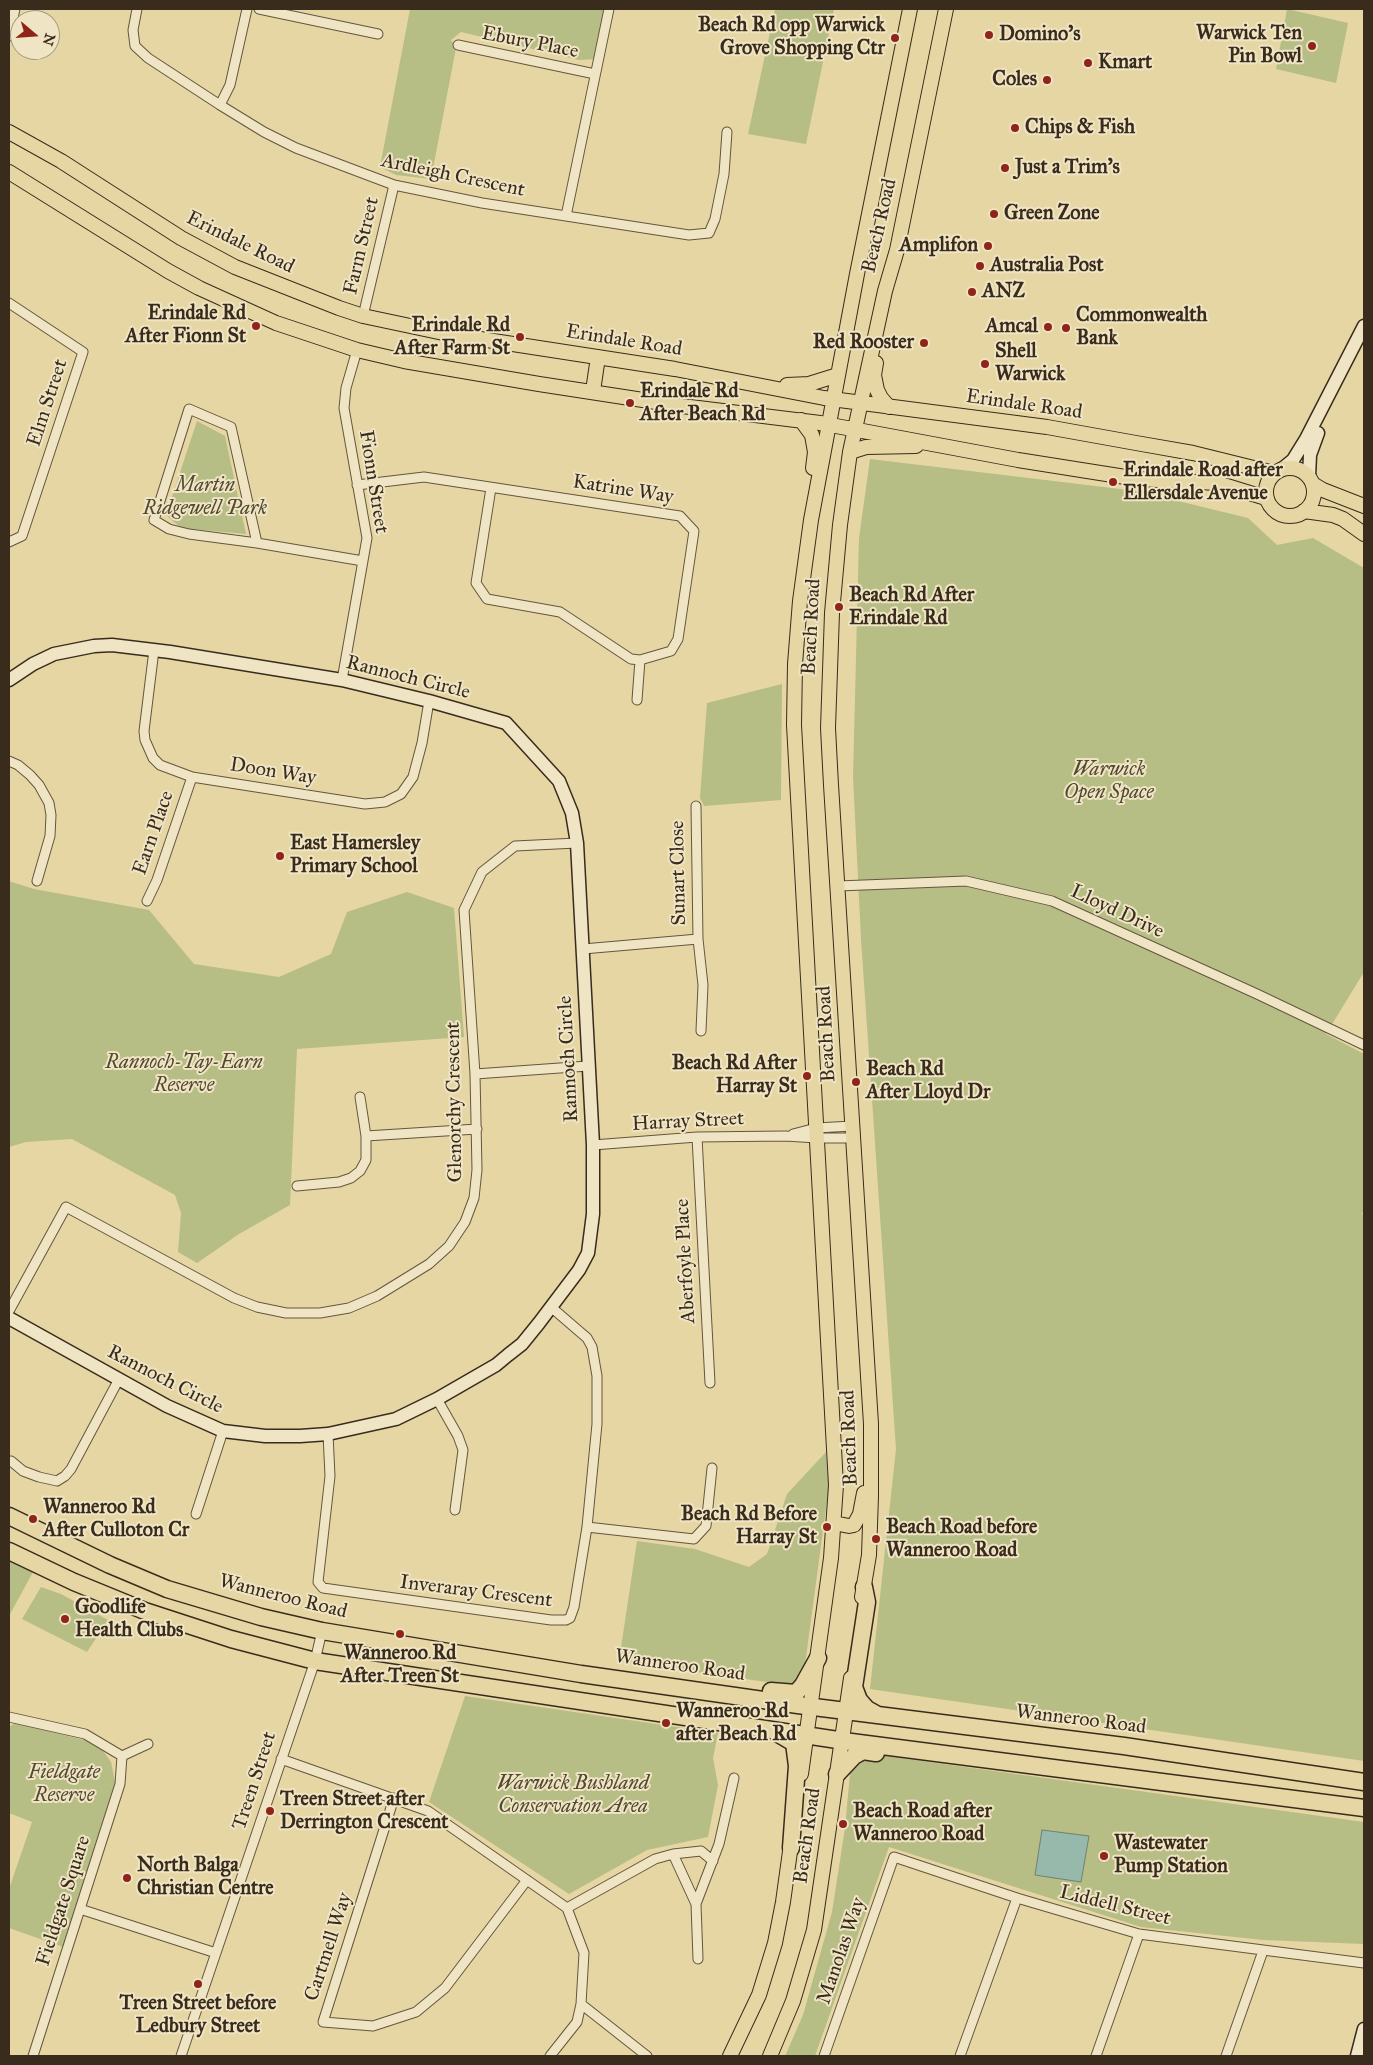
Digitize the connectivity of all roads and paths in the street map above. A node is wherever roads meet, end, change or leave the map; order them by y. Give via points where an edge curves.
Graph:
1 (14, 9) edge
2 (137, 9) edge
3 (246, 9) edge
4 (259, 9) edge
5 (609, 9) edge
6 (910, 9) edge
7 (946, 9) edge
8 (378, 34) dead end
9 (9, 36) edge
10 (458, 46) dead end
11 (595, 74) junction
12 (220, 105) junction
13 (9, 132) edge
14 (727, 132) dead end
15 (9, 172) edge
16 (394, 185) junction
17 (566, 216) junction
18 (9, 303) edge
19 (882, 307) junction
20 (363, 316) junction
21 (1364, 326) edge
22 (1364, 341) edge
23 (357, 350) junction
24 (598, 357) junction
25 (838, 375) junction
26 (724, 379) junction
27 (593, 391) junction
28 (834, 400) junction
29 (860, 404) junction
30 (889, 407) junction
31 (801, 420) junction
32 (829, 424) junction
33 (854, 428) junction
34 (850, 452) junction
35 (986, 453) junction
36 (1278, 471) junction
37 (1311, 480) junction
38 (357, 485) junction
39 (491, 488) junction
40 (1266, 498) junction
41 (1364, 506) edge
42 (1304, 511) junction
43 (811, 520) junction
44 (1364, 534) edge
45 (9, 542) edge
46 (257, 543) junction
47 (363, 561) junction
48 (154, 650) junction
49 (640, 660) junction
50 (9, 680) edge
51 (342, 680) junction
52 (637, 700) dead end
53 (429, 701) junction
54 (9, 761) edge
55 (192, 777) junction
56 (696, 806) dead end
57 (577, 843) junction
58 (37, 882) dead end
59 (838, 886) junction
60 (147, 900) dead end
61 (698, 939) junction
62 (583, 949) junction
63 (701, 1032) dead end
64 (1364, 1045) edge
65 (588, 1066) junction
66 (475, 1074) junction
67 (360, 1097) dead end
68 (477, 1129) junction
69 (853, 1132) junction
70 (817, 1133) junction
71 (366, 1136) junction
72 (697, 1137) junction
73 (593, 1145) junction
74 (297, 1186) dead end
75 (551, 1307) junction
76 (9, 1311) edge
77 (9, 1318) edge
78 (119, 1379) junction
79 (710, 1383) dead end
80 (437, 1399) junction
81 (224, 1431) junction
82 (328, 1434) junction
83 (871, 1458) junction
84 (11, 1461) dead end
85 (712, 1468) dead end
86 (455, 1510) dead end
87 (196, 1514) dead end
88 (9, 1516) edge
89 (834, 1522) junction
90 (587, 1527) junction
91 (9, 1551) edge
92 (864, 1587) junction
93 (322, 1631) junction
94 (818, 1658) junction
95 (315, 1661) junction
96 (691, 1689) junction
97 (811, 1706) junction
98 (846, 1711) junction
99 (878, 1715) junction
100 (9, 1717) edge
101 (774, 1731) junction
102 (807, 1736) junction
103 (841, 1741) junction
104 (148, 1744) dead end
105 (122, 1756) junction
106 (281, 1758) junction
107 (1010, 1762) junction
108 (837, 1774) junction
109 (734, 1778) dead end
110 (1364, 1782) edge
111 (394, 1798) junction
112 (1364, 1808) edge
113 (791, 1848) junction
114 (673, 1854) junction
115 (894, 1857) joint
116 (713, 1861) junction
117 (527, 1880) junction
118 (1017, 1898) junction
119 (696, 1904) junction
120 (567, 1908) junction
121 (80, 1909) junction
122 (1139, 1934) junction
123 (1263, 1951) junction
124 (216, 1953) junction
125 (698, 1959) dead end
126 (1364, 1963) edge
127 (581, 2004) junction
128 (1364, 2029) edge
129 (33, 2056) edge
130 (181, 2056) edge
131 (550, 2056) edge
132 (647, 2056) edge
133 (730, 2056) edge
134 (770, 2056) edge
135 (824, 2056) edge
136 (960, 2056) edge
137 (1096, 2056) edge
138 (1226, 2056) edge
139 (1357, 2056) edge

1 - 9 street
2 - 12 street, Ardleigh Crescent via 135,46
3 - 12 street via 230,85
4 - 8 street
5 - 11 street
6 - 25 main road, Beach Road
7 - 19 main road, Beach Road
10 - 11 street, Ebury Place
11 - 17 street
12 - 16 street, Ardleigh Crescent via 296,148
13 - 20 main road, Erindale Road via 61,161 181,238 235,267
14 - 17 street, Ardleigh Crescent via 724,174 709,234 689,235
15 - 23 main road via 199,288 276,323
16 - 17 street, Ardleigh Crescent
16 - 20 street, Farm Street
18 - 45 street, Elm Street via 83,352 22,536
19 - 29 main road, Beach Road
19 - 30 main road via 874,375 881,398
20 - 24 main road, Erindale Road via 448,334
21 - 36 street via 1306,439 1293,460
22 - 37 street via 1313,441
23 - 27 main road via 404,361
23 - 38 street, Fionn Street via 344,408
24 - 26 main road, Erindale Road
24 - 27 main road
25 - 26 main road via 809,384 783,385 750,379
25 - 28 main road, Beach Road
26 - 28 main road, Erindale Road
27 - 31 main road via 682,406
28 - 29 main road, Erindale Road
28 - 32 main road, Beach Road
29 - 30 main road, Erindale Road
29 - 33 main road, Beach Road
30 - 36 main road, Erindale Road via 1047,427
31 - 32 main road
31 - 43 main road via 812,435 815,452 810,491
32 - 33 main road
32 - 43 main road, Beach Road
33 - 34 main road, Beach Road
33 - 35 main road
34 - 35 main road via 866,447 909,445 961,455
34 - 59 main road, Beach Road via 840,525 829,671 829,747
35 - 40 main road via 1138,479 1217,483
36 - 37 main road, Erindale Road via 1297,468
36 - 40 main road via 1268,480
37 - 41 main road, Erindale Road via 1323,490
37 - 42 main road via 1313,499
38 - 39 street, Katrine Way via 424,477
38 - 47 street, Fionn Street via 367,538
39 - 49 street via 476,583 487,599 560,612 631,659
39 - 49 street, Katrine Way via 680,516 694,531 678,639 671,651
40 - 42 main road via 1282,515
42 - 44 main road via 1333,514
43 - 70 main road, Beach Road via 795,664 794,724
46 - 46 street via 231,427 189,409 154,520 169,529 189,534
46 - 47 street
47 - 51 street, Fionn Street
48 - 50 street, Rannoch Circle via 112,645 74,649 40,661
48 - 51 street, Rannoch Circle
48 - 55 street, Doon Way via 145,740 160,765
49 - 52 street
51 - 53 street, Rannoch Circle
53 - 55 street, Doon Way via 413,777 401,794 385,802 365,804
53 - 57 street, Rannoch Circle via 506,723 559,781 572,813
54 - 58 street via 30,775 49,803 50,836
55 - 60 street, Earn Place via 157,880
56 - 61 street, Sunart Close
57 - 62 street, Rannoch Circle
57 - 66 street, Glenorchy Crescent via 515,846 482,872 464,910
59 - 64 street, Lloyd Drive via 966,881 1052,901
59 - 69 main road, Beach Road
61 - 62 street, Sunart Close
61 - 63 street, Sunart Close via 704,984
62 - 65 street, Rannoch Circle
65 - 66 street
65 - 73 street, Rannoch Circle
66 - 68 street, Glenorchy Crescent
67 - 71 street
68 - 71 street
68 - 76 street, Glenorchy Crescent via 474,1198 465,1222 449,1246 416,1274 349,1308 286,1314 257,1307 234,1298 66,1206
69 - 70 street, Harray Street
69 - 83 main road, Beach Road
70 - 72 street, Harray Street
70 - 89 main road, Beach Road via 836,1476
71 - 74 street via 366,1160 351,1178
72 - 73 street, Harray Street
72 - 79 street, Aberfoyle Place
73 - 75 street, Rannoch Circle via 593,1214 588,1253
75 - 80 street, Rannoch Circle via 522,1344 496,1365
75 - 90 street, Inveraray Crescent via 587,1338 596,1363 597,1424
77 - 78 street, Rannoch Circle
78 - 81 street, Rannoch Circle via 167,1406
78 - 84 street via 65,1476 57,1481 39,1477
80 - 82 street, Rannoch Circle via 396,1420
80 - 86 street via 463,1450
81 - 82 street, Rannoch Circle via 265,1436
81 - 87 street
82 - 90 street, Inveraray Crescent via 330,1476 318,1582 324,1588 566,1620 574,1607
83 - 89 main road via 858,1520 849,1526
83 - 92 main road, Beach Road via 869,1555
85 - 90 street via 706,1526 694,1539
88 - 93 highway, Wanneroo Road via 167,1589
89 - 94 main road, Beach Road
91 - 95 highway via 145,1611 230,1639
92 - 98 main road, Beach Road
92 - 99 highway via 866,1602 854,1686 859,1700
93 - 95 street, Treen Street
93 - 96 highway, Wanneroo Road
94 - 96 highway via 796,1692
94 - 97 main road, Beach Road
95 - 101 highway
95 - 106 street, Treen Street
96 - 97 highway, Wanneroo Road
97 - 98 highway, Wanneroo Road
97 - 102 main road, Beach Road
98 - 99 highway, Wanneroo Road
98 - 103 main road, Beach Road
99 - 110 highway, Wanneroo Road via 1124,1746
100 - 105 street via 85,1734
101 - 102 highway
101 - 113 highway via 794,1743 797,1766
102 - 103 highway
102 - 113 main road, Beach Road
103 - 107 highway
103 - 108 main road, Beach Road
104 - 105 street
105 - 121 street, Fieldgate Square via 120,1784
106 - 111 street
106 - 124 street, Treen Street
107 - 108 highway via 977,1763 862,1751
107 - 112 highway
108 - 134 main road, Beach Road via 810,1947
109 - 116 street
111 - 117 street via 428,1811
111 - 117 street, Cartmell Way via 323,2022 373,2026 416,2012 445,1988
113 - 133 main road, Beach Road via 772,1952 759,1995
114 - 116 street via 702,1851
114 - 119 street
114 - 120 street via 655,1859
115 - 118 street, Liddell Street
115 - 135 street, Manolas Way
116 - 119 street
117 - 120 street
118 - 122 street, Liddell Street
118 - 136 street
119 - 125 street
120 - 127 street via 584,1953
121 - 124 street
121 - 129 street, Fieldgate Square
122 - 123 street, Liddell Street
122 - 137 street
123 - 126 street, Liddell Street
123 - 138 street
124 - 130 street, Treen Street
127 - 131 street via 577,2022
127 - 132 street
128 - 139 street

